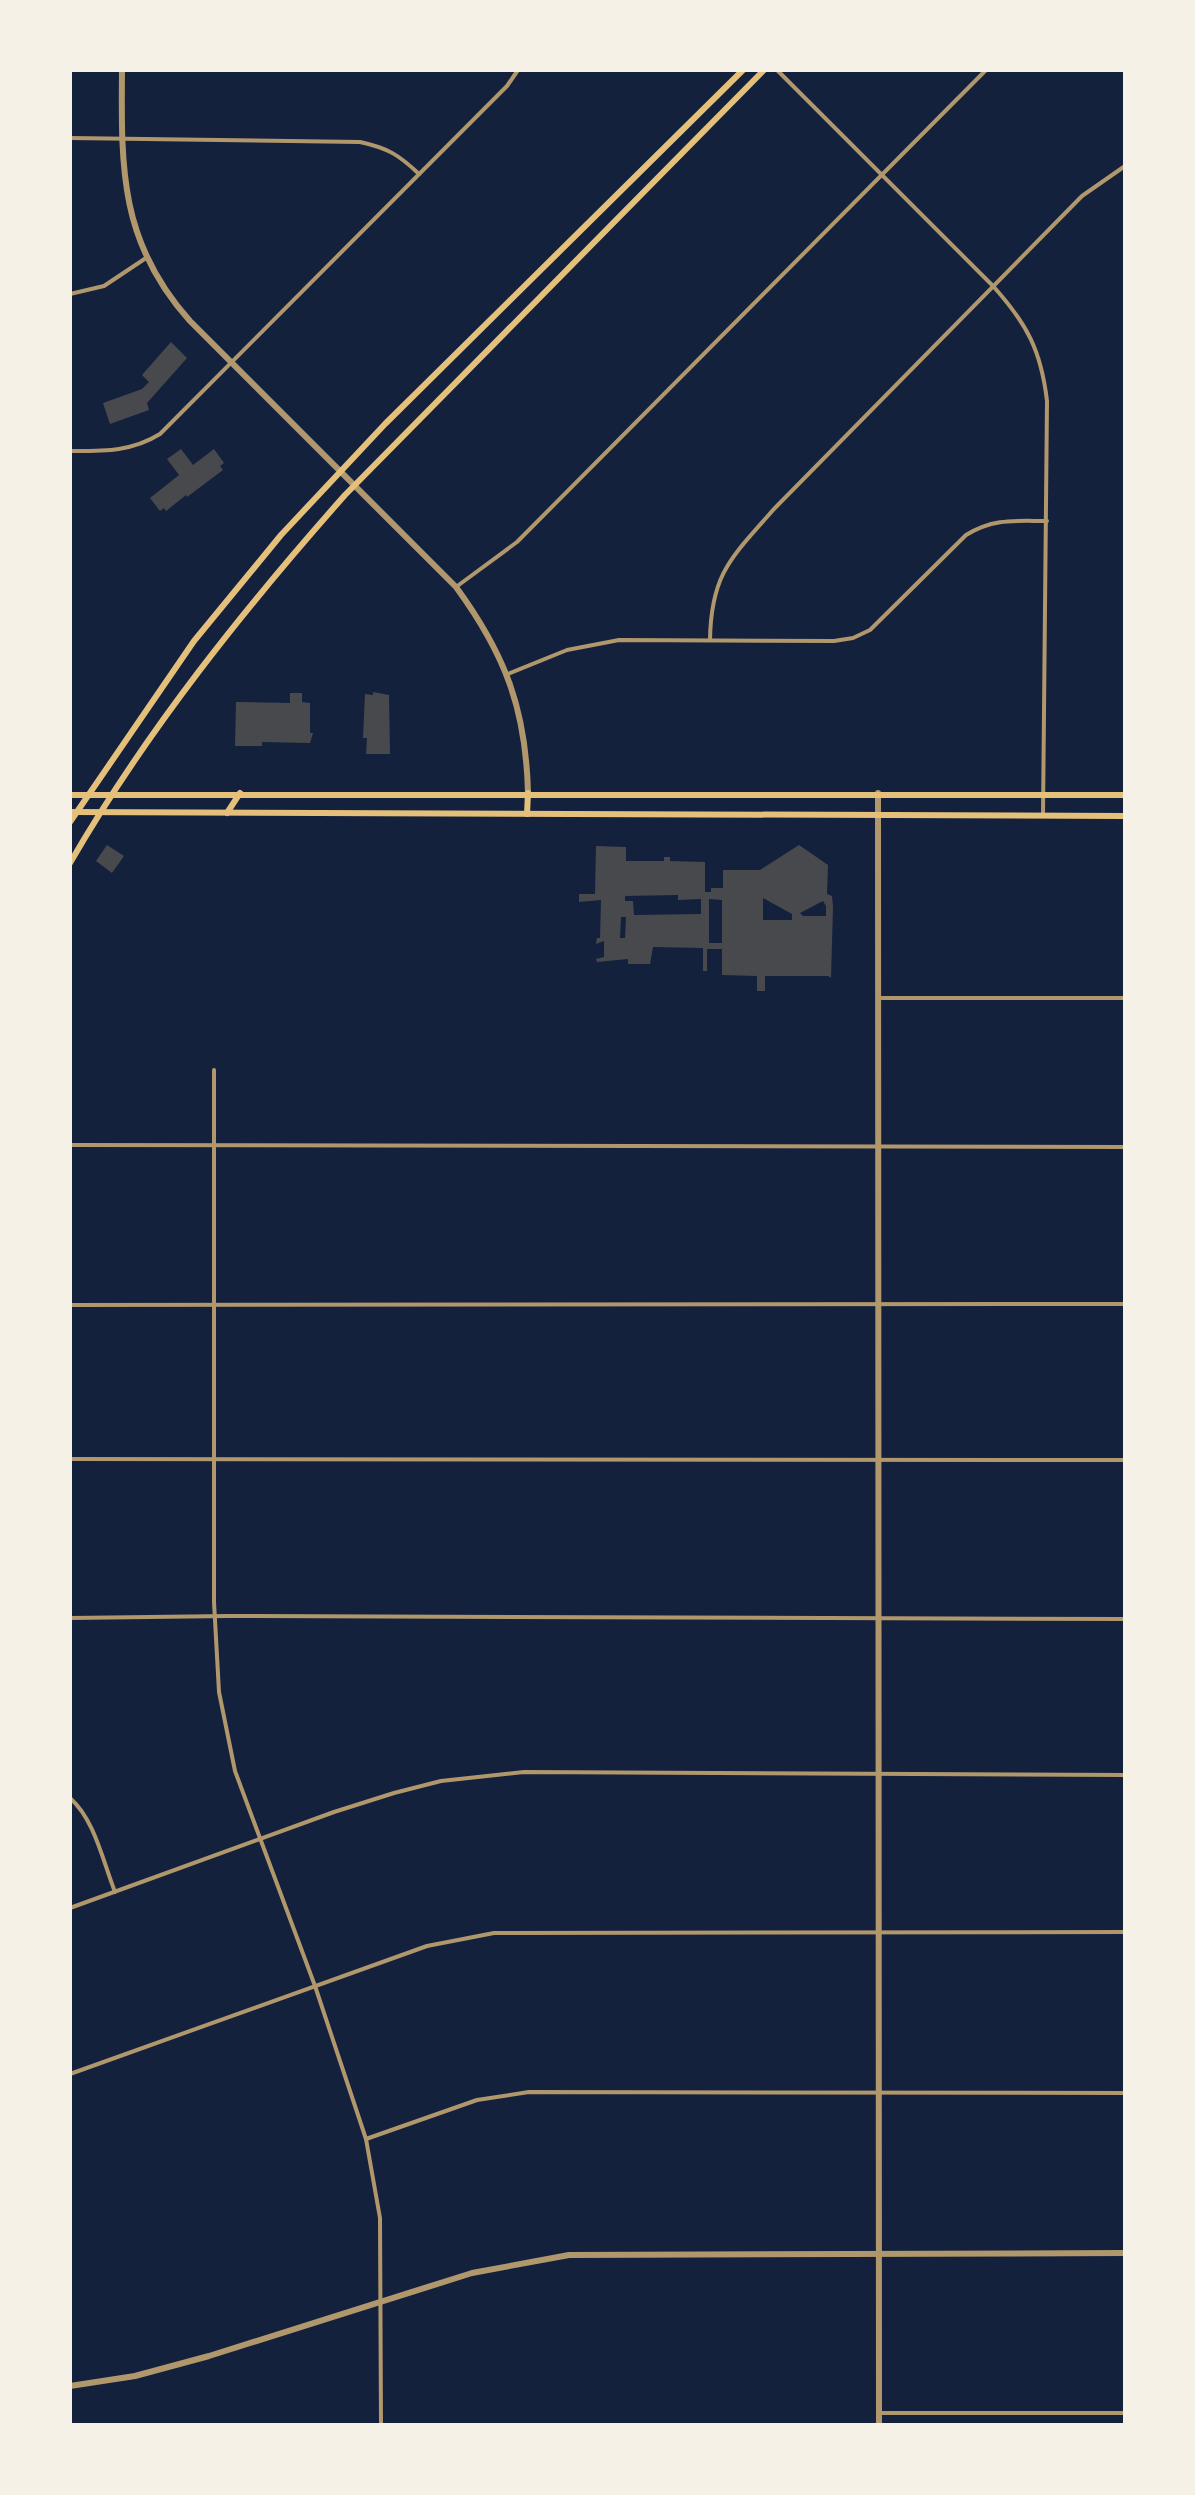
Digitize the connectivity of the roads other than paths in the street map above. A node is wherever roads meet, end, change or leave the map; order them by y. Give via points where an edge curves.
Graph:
1 (122, 70) edge
2 (518, 70) edge
3 (743, 70) edge
4 (764, 70) edge
5 (777, 70) edge
6 (986, 70) edge
7 (70, 138) edge
8 (122, 138) junction
9 (1125, 166) edge
10 (419, 174) junction
11 (881, 175) junction
12 (576, 237) junction
13 (588, 249) junction
14 (146, 258) junction
15 (993, 286) junction
16 (70, 294) edge
17 (232, 362) junction
18 (70, 451) edge
19 (341, 471) junction
20 (355, 485) junction
21 (1047, 521) junction
22 (456, 587) junction
23 (710, 640) junction
24 (508, 674) junction
25 (240, 793) junction
26 (365, 793) junction
27 (528, 793) junction
28 (878, 793) junction
29 (112, 794) junction
30 (1043, 794) junction
31 (70, 795) edge
32 (89, 795) junction
33 (1125, 795) edge
34 (73, 812) edge
35 (100, 813) junction
36 (227, 813) junction
37 (365, 813) junction
38 (527, 814) junction
39 (879, 814) junction
40 (1043, 815) junction
41 (1125, 816) edge
42 (70, 822) edge
43 (70, 863) edge
44 (878, 998) junction
45 (1125, 998) edge
46 (214, 1070) dead end
47 (70, 1145) edge
48 (214, 1145) junction
49 (879, 1146) junction
50 (1125, 1147) edge
51 (214, 1303) junction
52 (880, 1304) junction
53 (1125, 1304) edge
54 (70, 1305) edge
55 (70, 1459) edge
56 (214, 1459) junction
57 (879, 1460) junction
58 (1125, 1460) edge
59 (214, 1617) junction
60 (879, 1617) junction
61 (70, 1618) edge
62 (1125, 1619) edge
63 (880, 1773) junction
64 (1125, 1775) edge
65 (70, 1798) edge
66 (261, 1840) junction
67 (115, 1892) junction
68 (70, 1908) edge
69 (880, 1931) junction
70 (1125, 1932) edge
71 (315, 1986) junction
72 (70, 2074) edge
73 (880, 2093) junction
74 (1125, 2093) edge
75 (366, 2139) junction
76 (879, 2253) junction
77 (1125, 2253) edge
78 (381, 2303) junction
79 (70, 2386) edge
80 (879, 2413) junction
81 (1125, 2413) edge
82 (381, 2425) edge
83 (879, 2425) edge

1 - 8 street
2 - 10 street
3 - 12 main road
4 - 13 main road
5 - 11 street
6 - 11 street
7 - 8 street
8 - 10 street via 360,142 399,155
8 - 14 street via 126,191
9 - 15 street via 1082,196
10 - 17 street
11 - 15 street
11 - 22 street via 517,542
12 - 13 main road
12 - 19 main road
13 - 20 main road
14 - 16 street via 104,286
14 - 17 street via 172,301
15 - 21 street via 1029,332 1043,371
15 - 23 street via 743,544 713,593
17 - 18 street via 145,444 125,450
17 - 19 street
19 - 20 street
19 - 32 main road via 194,641
20 - 22 street
20 - 29 main road via 220,644
21 - 23 street via 1000,521 966,535 870,630 853,638
21 - 30 street
22 - 24 street
23 - 24 street via 591,644
24 - 27 street via 526,750
25 - 26 main road
25 - 29 main road
25 - 36 main road
26 - 27 main road
26 - 37 main road
27 - 28 main road
27 - 38 main road
28 - 30 main road
28 - 39 street
29 - 32 main road
29 - 35 main road
30 - 33 main road
30 - 40 street
31 - 32 main road
32 - 34 main road
34 - 35 main road
34 - 42 main road
35 - 36 main road
35 - 43 main road
36 - 37 main road
37 - 38 main road
38 - 39 main road
39 - 40 main road
39 - 44 street
40 - 41 main road
44 - 45 street
44 - 49 street
46 - 48 street
47 - 48 street
48 - 49 street
48 - 51 street
49 - 50 street
49 - 52 street
51 - 52 street
51 - 54 street
51 - 56 street
52 - 53 street
52 - 57 street
55 - 56 street
56 - 57 street
56 - 59 street
57 - 58 street
57 - 60 street
59 - 60 street
59 - 61 street
59 - 66 street via 224,1728
60 - 62 street
60 - 63 street
63 - 64 street
63 - 66 street via 482,1776 394,1793
63 - 69 street
65 - 67 street via 88,1822
66 - 67 street
66 - 71 street
67 - 68 street
69 - 70 street
69 - 71 street via 494,1933 427,1946
69 - 73 street
71 - 72 street
71 - 75 street
73 - 74 street
73 - 75 street via 502,2094
73 - 76 street
75 - 78 street via 380,2218
76 - 77 street
76 - 78 street via 569,2255 486,2270
76 - 80 street
78 - 79 street via 135,2376
78 - 82 street
80 - 81 street
80 - 83 street

